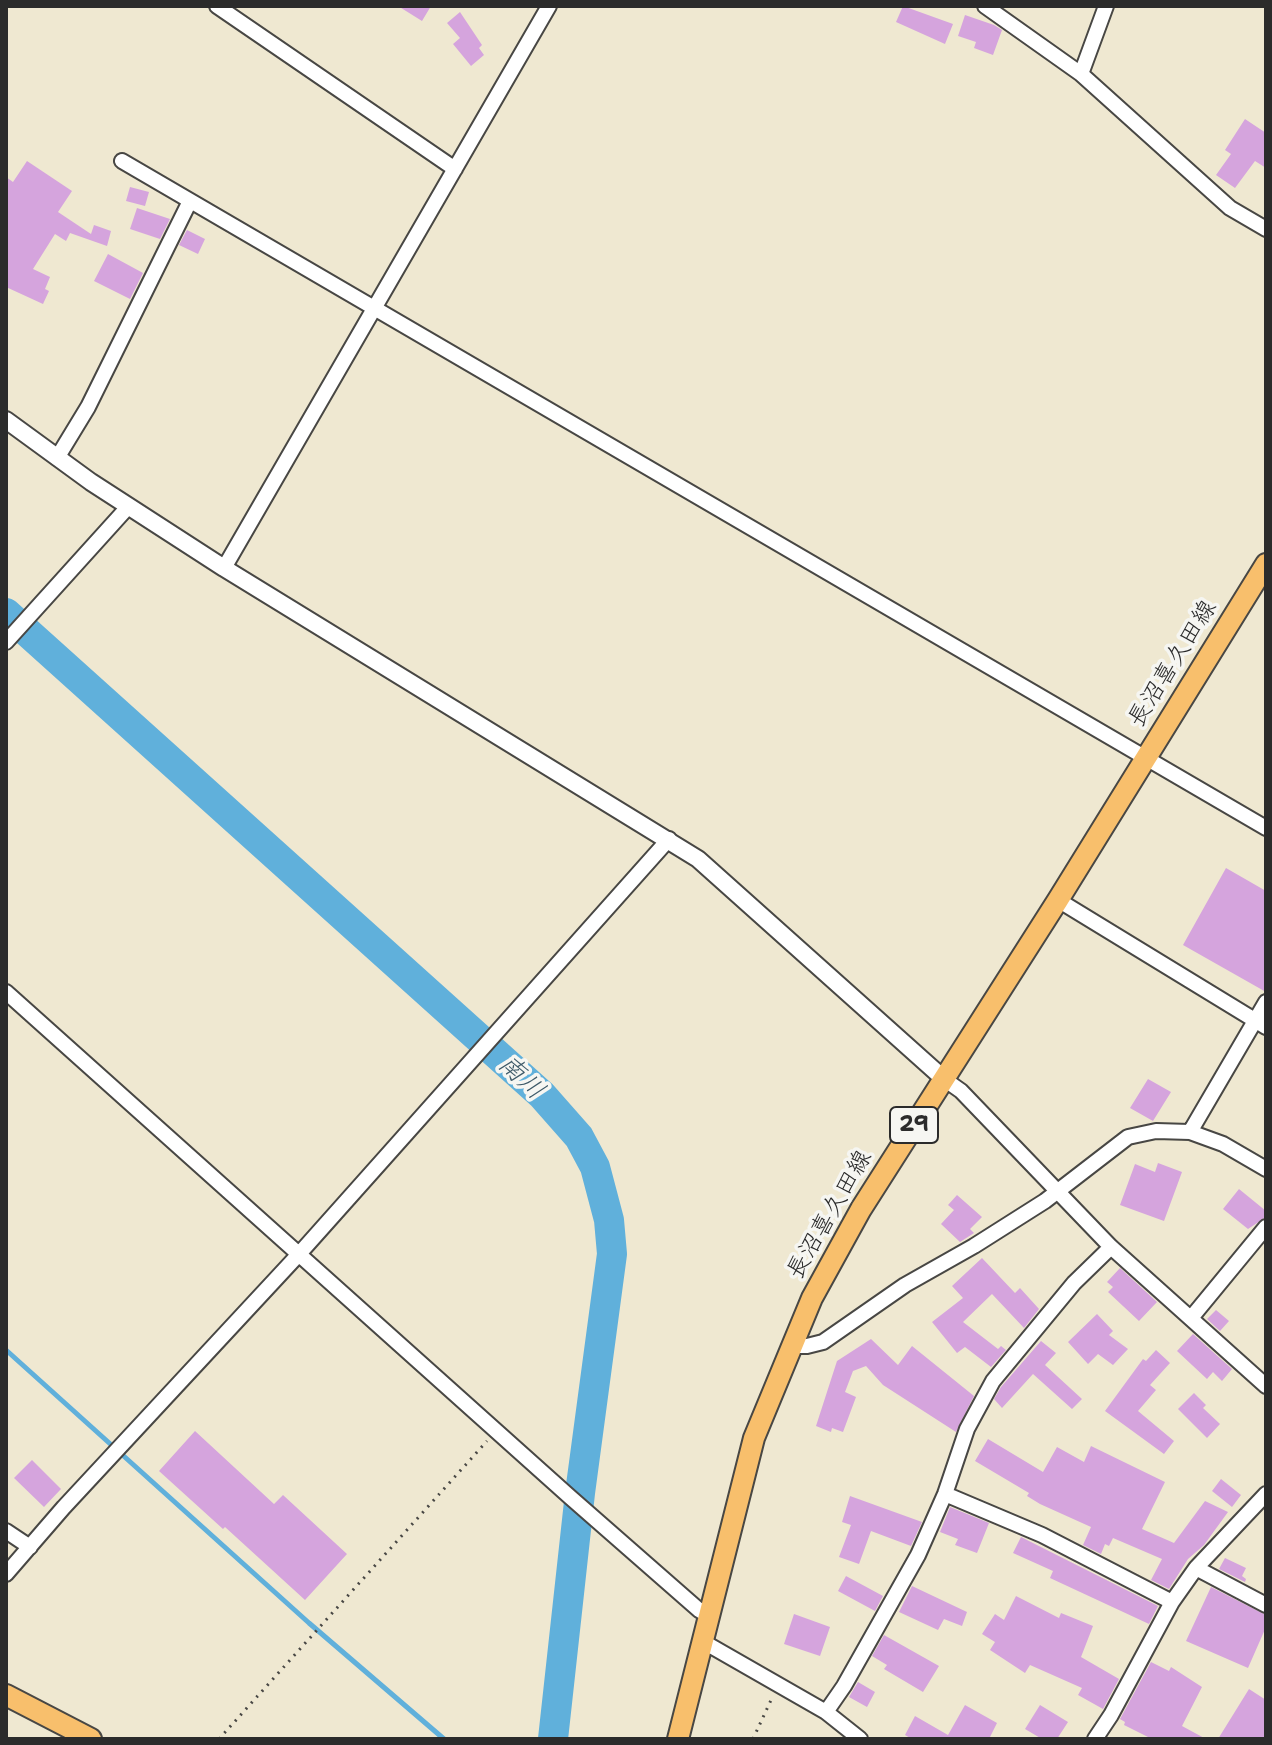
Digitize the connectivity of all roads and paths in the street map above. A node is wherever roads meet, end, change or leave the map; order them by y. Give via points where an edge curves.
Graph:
1 (217, 6) edge
2 (549, 6) edge
3 (985, 6) edge
4 (1106, 6) edge
5 (1081, 74) junction
6 (122, 161) dead end
7 (455, 169) junction
8 (190, 201) junction
9 (1266, 229) edge
10 (374, 308) junction
11 (6, 420) edge
12 (57, 458) junction
13 (128, 507) junction
14 (1266, 564) edge
15 (224, 568) junction
16 (9, 639) edge
17 (1145, 758) junction
18 (1266, 828) edge
19 (669, 839) junction
20 (1058, 900) junction
21 (6, 992) edge
22 (1266, 1002) edge
23 (1260, 1024) edge
24 (944, 1079) junction
25 (1190, 1132) junction
26 (1266, 1169) edge
27 (1059, 1191) junction
28 (1266, 1227) edge
29 (1111, 1247) junction
30 (299, 1254) junction
31 (1191, 1318) junction
32 (790, 1346) junction
33 (1266, 1386) edge
34 (500, 1432) junction
35 (945, 1494) junction
36 (1266, 1494) edge
37 (6, 1531) edge
38 (30, 1547) junction
39 (1196, 1568) junction
40 (6, 1574) edge
41 (1172, 1602) junction
42 (1266, 1605) edge
43 (709, 1616) junction
44 (702, 1641) junction
45 (778, 1684) junction
46 (6, 1695) edge
47 (826, 1712) junction
48 (91, 1739) edge
49 (219, 1739) edge
50 (678, 1739) edge
51 (753, 1739) edge
52 (860, 1739) edge
53 (1095, 1739) edge

1 - 7 street
2 - 7 street
3 - 5 street
4 - 5 street
5 - 9 street via 1230,208
6 - 8 street
7 - 10 street
8 - 10 street
8 - 12 street via 88,407
10 - 15 street
10 - 17 street
11 - 12 street
12 - 13 street
13 - 15 street
13 - 16 street
14 - 17 main road, 長沼喜久田線 / 29
15 - 19 street
17 - 18 street
17 - 20 main road, 長沼喜久田線 / 29
19 - 24 street via 719,876
19 - 30 street
20 - 23 street
20 - 24 main road, 長沼喜久田線 / 29
21 - 30 street
22 - 23 street
23 - 25 street
24 - 27 street
24 - 32 main road, 長沼喜久田線 / 29 via 832,1258
25 - 26 street
25 - 27 street via 1128,1137
27 - 29 street
27 - 32 street via 823,1342
28 - 31 street
29 - 31 street
29 - 35 street via 993,1381 967,1429
30 - 34 street
30 - 38 street
31 - 33 street
32 - 43 main road, 長沼喜久田線 / 29 via 754,1438
34 - 43 street
34 - 49 path
35 - 41 street via 1042,1535
35 - 47 street via 918,1555
36 - 39 street
37 - 38 street
38 - 40 street
39 - 41 street
39 - 42 street
41 - 53 street
43 - 44 main road, 長沼喜久田線 / 29
44 - 45 street
44 - 50 main road, 長沼喜久田線 / 29
45 - 47 street
45 - 51 path
46 - 48 main road
47 - 52 street

